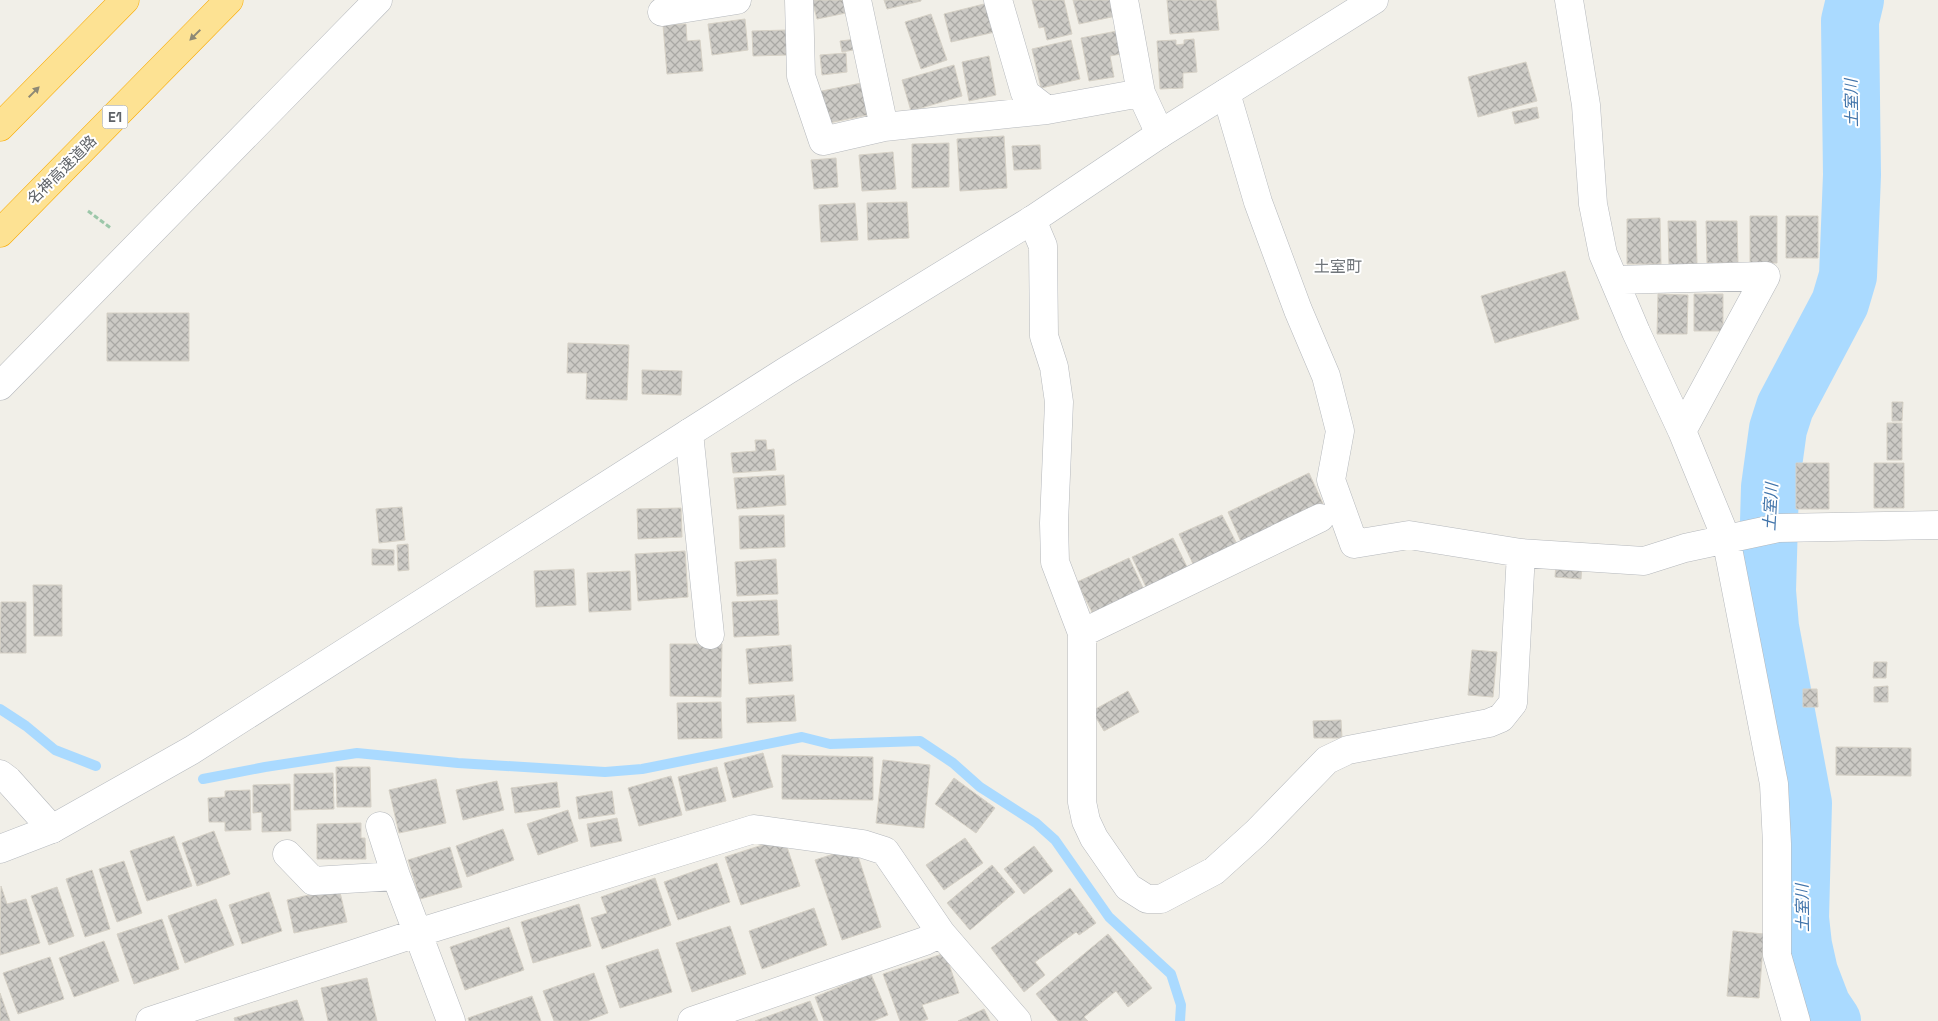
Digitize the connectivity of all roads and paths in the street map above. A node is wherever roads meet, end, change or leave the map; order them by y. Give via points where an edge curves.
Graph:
1 (125, 0) edge
2 (229, 0) edge
3 (378, 0) edge
4 (737, 0) edge
5 (799, 0) edge
6 (857, 0) edge
7 (998, 0) edge
8 (1124, 0) edge
9 (1374, 0) edge
10 (1569, 0) edge
11 (662, 12) dead end
12 (1141, 93) junction
13 (1226, 93) junction
14 (1048, 110) junction
15 (0, 127) edge
16 (884, 127) junction
17 (1160, 134) junction
18 (1032, 220) junction
19 (0, 233) edge
20 (1614, 280) junction
21 (0, 386) edge
22 (1682, 431) junction
23 (689, 433) junction
24 (1320, 518) dead end
25 (1938, 525) edge
26 (1726, 538) junction
27 (1521, 552) junction
28 (1082, 633) junction
29 (710, 635) dead end
30 (0, 774) edge
31 (380, 826) dead end
32 (52, 829) junction
33 (0, 849) edge
34 (287, 854) dead end
35 (396, 876) junction
36 (417, 933) junction
37 (941, 933) junction
38 (150, 1021) edge
39 (451, 1021) edge
40 (692, 1021) edge
41 (1016, 1021) edge
42 (1796, 1021) edge

15 -> 1 highway
2 -> 19 highway, 名神高速道路 / E1
3 - 21 street
4 - 11 street
5 - 16 street via 801,76 823,141
6 - 16 street
7 - 14 street via 1025,93
8 - 12 street
9 - 13 street
10 - 20 street via 1586,105 1592,204 1603,254
12 - 14 street
12 - 17 street
13 - 17 street
13 - 27 street via 1258,202 1326,376 1340,431 1331,480 1354,544 1409,535
14 - 16 street
17 - 18 street
18 - 23 street
18 - 28 street via 1043,246 1044,336 1054,367 1059,402 1055,562
20 - 22 street
20 - 22 street via 1766,276
22 - 26 street
23 - 29 street
23 - 32 street via 192,750
24 - 28 street
25 - 26 street via 1778,528
26 - 27 street via 1644,560
26 - 42 street via 1774,784 1778,844 1778,955
27 - 28 street via 1513,703 1505,713 1489,723 1336,754 1214,871 1161,899 1146,899 1128,887 1086,821 1081,792
30 - 32 street
31 - 35 street
32 - 33 street
34 - 35 street via 313,881
35 - 36 street
36 - 37 street via 754,829 863,844 884,851
36 - 38 street
36 - 39 street
37 - 40 street via 926,941
37 - 41 street

